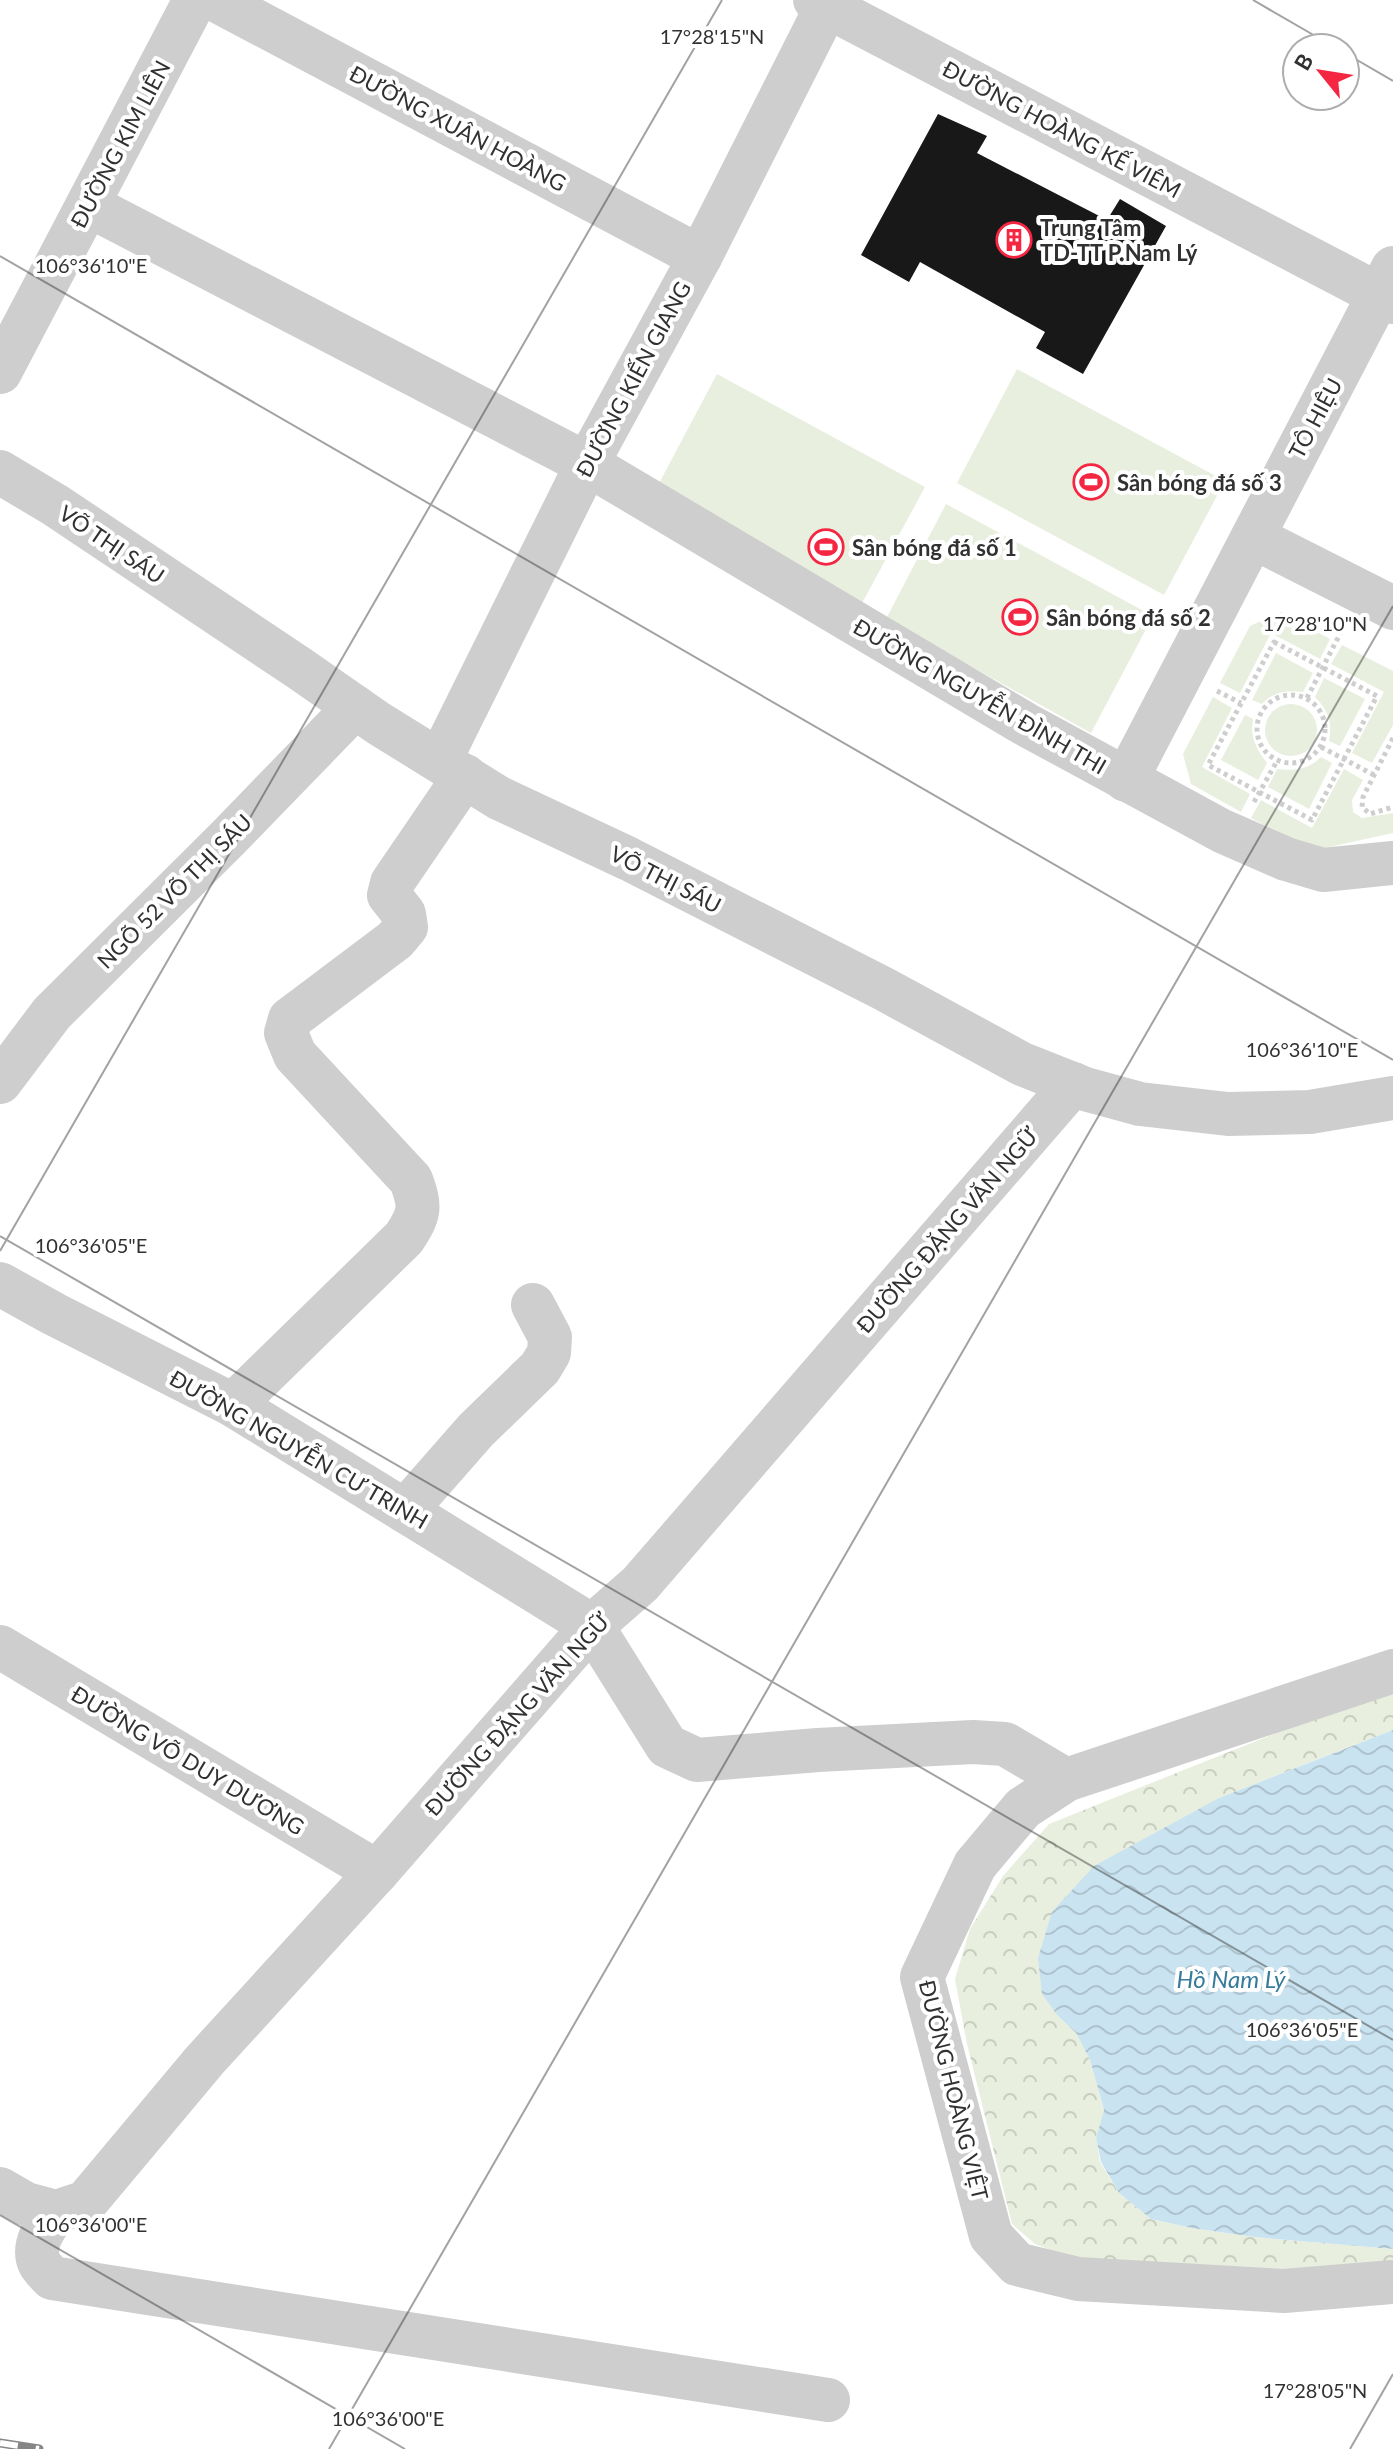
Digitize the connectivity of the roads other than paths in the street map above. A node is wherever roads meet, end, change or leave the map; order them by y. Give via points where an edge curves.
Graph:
1 (195, 0) edge
2 (216, 0) edge
3 (824, 2) edge
4 (88, 205) junction
5 (700, 257) junction
6 (1388, 288) edge
7 (0, 372) edge
8 (587, 464) junction
9 (0, 472) edge
10 (1253, 537) junction
11 (1377, 600) edge
12 (355, 707) junction
13 (452, 768) junction
14 (1126, 780) junction
15 (1393, 863) edge
16 (0, 1082) edge
17 (1073, 1084) junction
18 (1393, 1098) edge
19 (0, 1284) edge
20 (533, 1305) dead end
21 (233, 1405) junction
22 (405, 1511) junction
23 (592, 1626) junction
24 (0, 1647) edge
25 (1393, 1671) edge
26 (1066, 1780) junction
27 (377, 1872) junction
28 (0, 2189) edge
29 (56, 2212) junction
30 (1393, 2282) edge
31 (828, 2400) dead end

1 - 4 street, ĐƯỜNG KIM LIÊN
2 - 5 street, ĐƯỜNG XUÂN HOÀNG
3 - 5 street, ĐƯỜNG KIẾN GIANG
3 - 6 street, ĐƯỜNG HOÀNG KẾ VIÊM
4 - 7 street, ĐƯỜNG KIM LIÊN
4 - 8 street, ĐƯỜNG NGUYỄN ĐÌNH THI
5 - 8 street, ĐƯỜNG KIẾN GIANG
6 - 10 street, TÔ HIỆU
8 - 13 street, ĐƯỜNG KIẾN GIANG
8 - 14 street, ĐƯỜNG NGUYỄN ĐÌNH THI
9 - 12 street, VÕ THỊ SÁU
10 - 11 street
10 - 14 street, TÔ HIỆU
12 - 13 street, VÕ THỊ SÁU
12 - 16 street, NGÕ 52 VÕ THỊ SÁU via 52,1013
13 - 17 street, VÕ THỊ SÁU via 499,798 629,859 1022,1064
13 - 21 street, ĐƯỜNG KIẾN GIANG via 392,883 389,895 404,914 406,927 290,1019 286,1033 295,1055 411,1180 419,1202 417,1218 404,1238
14 - 15 street, ĐƯỜNG NGUYỄN ĐÌNH THI via 1286,859 1323,870
17 - 18 street, VÕ THỊ SÁU via 1140,1104 1228,1114 1310,1112
17 - 23 street, ĐƯỜNG ĐẶNG VĂN NGỮ via 640,1584
19 - 21 street, ĐƯỜNG NGUYỄN CƯ TRINH
20 - 22 street via 550,1337 545,1361
21 - 22 street, ĐƯỜNG NGUYỄN CƯ TRINH
22 - 23 street, ĐƯỜNG NGUYỄN CƯ TRINH
23 - 26 street via 667,1746 697,1760 973,1742 1005,1744
23 - 27 street, ĐƯỜNG ĐẶNG VĂN NGỮ
24 - 27 street, ĐƯỜNG VÕ DUY DƯƠNG
25 - 26 street, ĐƯỜNG HOÀNG VIỆT
26 - 30 street, ĐƯỜNG HOÀNG VIỆT via 1023,1808 975,1865 922,1977 991,2236 1017,2264 1078,2279 1284,2291
27 - 29 street, ĐƯỜNG ĐẶNG VĂN NGỮ via 205,2060 86,2202
28 - 29 street
29 - 31 street via 38,2247 39,2261 52,2278

